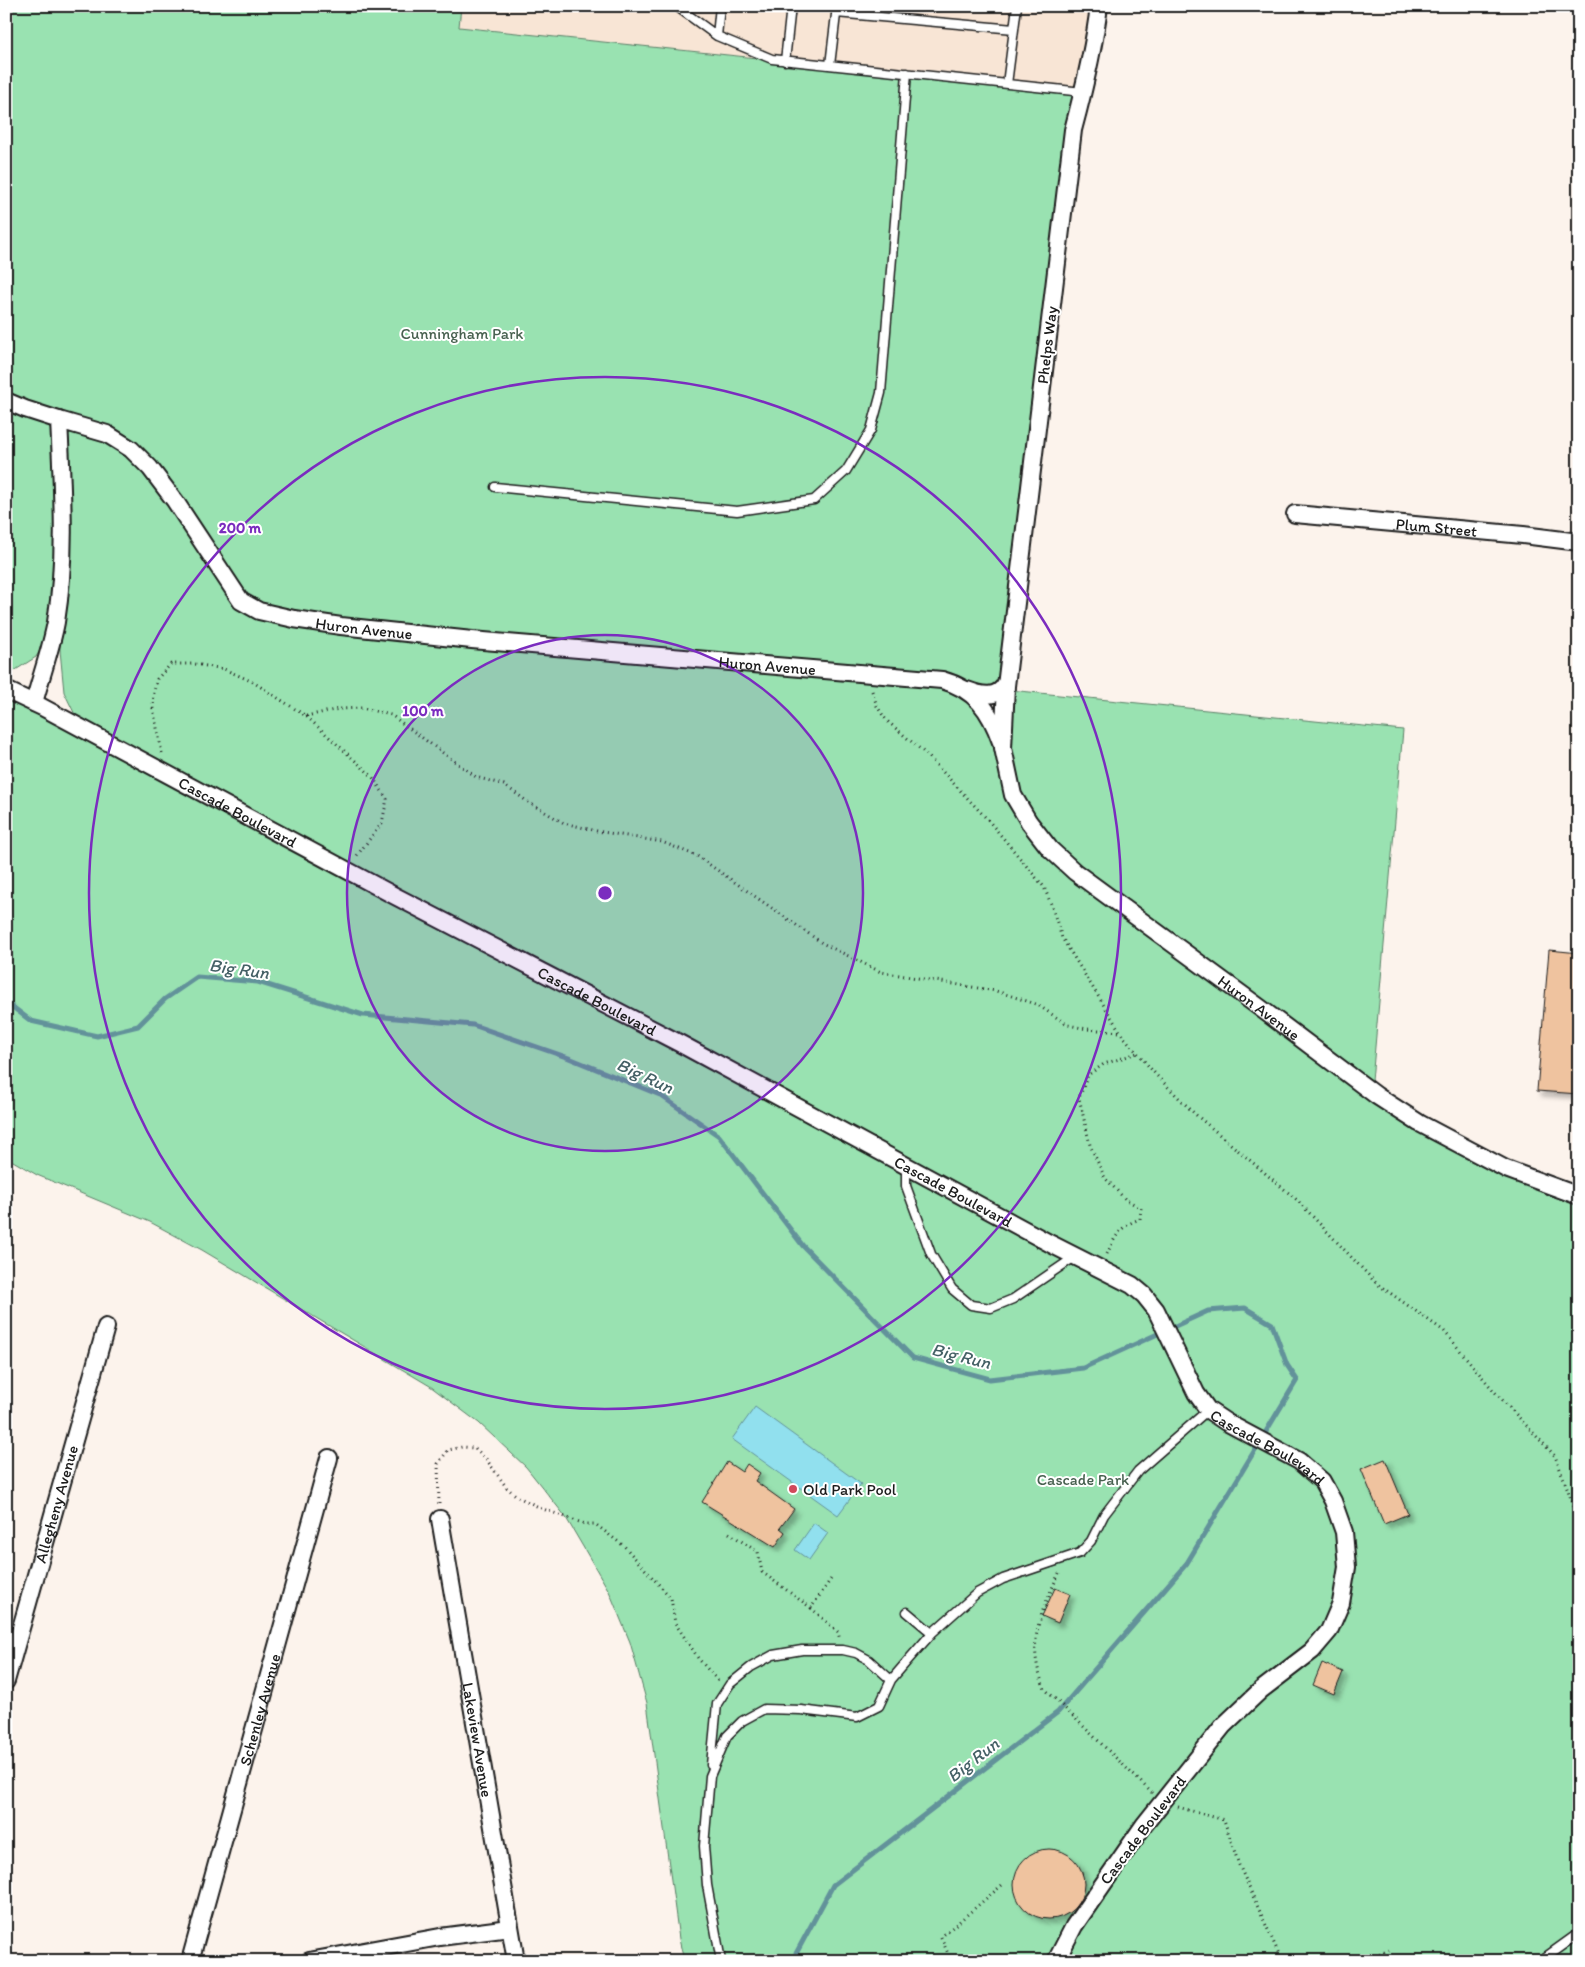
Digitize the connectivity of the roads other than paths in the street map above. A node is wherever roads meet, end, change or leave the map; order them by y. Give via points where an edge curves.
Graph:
1 (676, 6) edge
2 (720, 6) edge
3 (791, 6) edge
4 (1017, 6) edge
5 (1099, 6) edge
6 (837, 10) edge
7 (1014, 29) junction
8 (717, 36) junction
9 (786, 61) junction
10 (830, 65) junction
11 (907, 73) junction
12 (1007, 84) junction
13 (1083, 92) junction
14 (6, 401) edge
15 (59, 420) junction
16 (495, 487) dead end
17 (1295, 514) dead end
18 (1579, 542) edge
19 (1006, 684) junction
20 (965, 689) junction
21 (6, 690) edge
22 (34, 703) junction
23 (1004, 751) junction
24 (906, 1165) junction
25 (1579, 1196) edge
26 (1076, 1256) junction
27 (106, 1327) dead end
28 (1208, 1410) junction
29 (329, 1458) dead end
30 (440, 1519) road end
31 (907, 1612) dead end
32 (932, 1633) junction
33 (891, 1680) junction
34 (6, 1681) edge
35 (710, 1776) junction
36 (510, 1928) junction
37 (1579, 1934) edge
38 (190, 1961) edge
39 (309, 1961) edge
40 (516, 1961) edge
41 (721, 1961) edge
42 (1056, 1961) edge
43 (1540, 1961) edge

1 - 8 lane
2 - 8 lane
3 - 9 lane
4 - 7 lane
5 - 13 street, Phelps Way
6 - 7 lane
6 - 10 lane
7 - 12 lane
8 - 9 lane via 772,59
9 - 10 lane
10 - 11 lane
11 - 12 lane
11 - 16 lane via 881,393 871,430 846,471 814,500 737,511
12 - 13 lane
13 - 19 street, Phelps Way via 1073,130
14 - 15 street, Huron Avenue
15 - 20 street, Huron Avenue via 107,434 131,449 175,501 241,601 259,611 340,626 472,640 942,680
15 - 22 street via 62,553 56,623
17 - 18 street, Plum Street
19 - 20 street via 997,693 988,695
19 - 23 street, Huron Avenue
20 - 23 street, Huron Avenue via 991,716
21 - 22 street, Cascade Boulevard
22 - 24 street, Cascade Boulevard
23 - 25 street, Huron Avenue via 1013,795 1050,849 1075,872 1377,1096 1419,1123 1506,1169
24 - 26 street, Cascade Boulevard
24 - 26 lane via 906,1186 931,1254 952,1289 971,1305 991,1308 1013,1299
26 - 28 street, Cascade Boulevard via 1132,1285 1144,1295 1156,1310 1196,1393
27 - 34 street, Allegheny Avenue
28 - 32 lane via 1138,1471 1080,1552 1002,1579 977,1593
28 - 42 street, Cascade Boulevard via 1299,1461 1322,1481 1344,1532 1347,1567 1341,1602 1329,1630 1312,1651 1261,1690 1223,1726 1104,1881 1074,1926
29 - 38 street, Schenley Avenue
30 - 36 street, Lakeview Avenue
31 - 32 lane
32 - 33 lane
33 - 35 lane via 879,1706 857,1717 764,1709 727,1736
33 - 35 lane via 868,1660 843,1650 802,1650 773,1655 751,1667 726,1690 717,1704
35 - 41 lane via 704,1846 706,1885
36 - 39 street
36 - 40 street, Lakeview Avenue
37 - 43 lane

